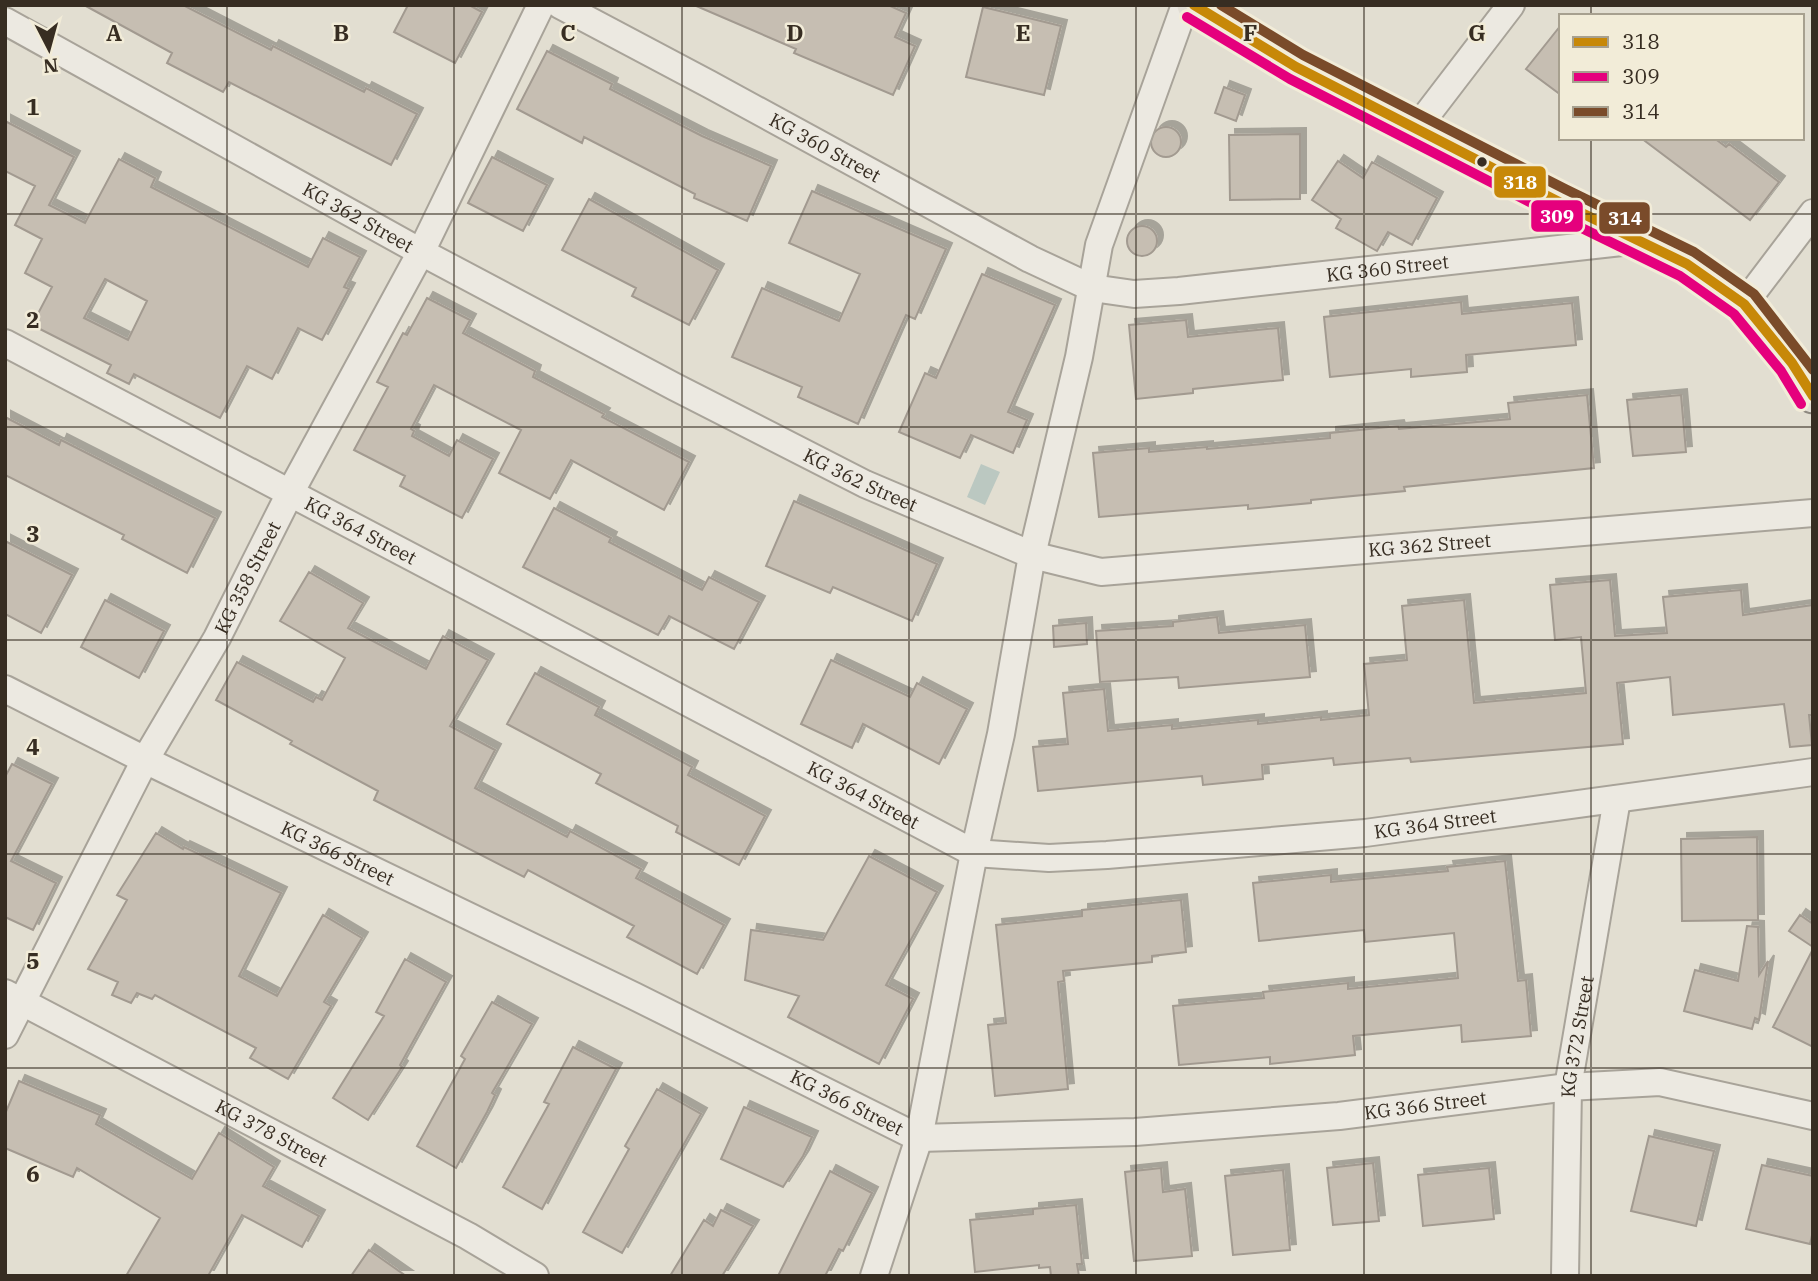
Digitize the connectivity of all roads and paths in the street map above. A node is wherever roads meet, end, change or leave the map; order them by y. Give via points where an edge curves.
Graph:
1 (541, 5) edge
2 (560, 5) edge
3 (1185, 5) edge
4 (1194, 5) edge
5 (1511, 5) edge
6 (5, 21) edge
7 (1416, 129) junction
8 (1813, 213) edge
9 (1640, 240) junction
10 (421, 251) junction
11 (1092, 288) junction
12 (1744, 304) junction
13 (5, 343) edge
14 (1813, 396) edge
15 (290, 493) junction
16 (1813, 513) edge
17 (1032, 555) junction
18 (5, 689) edge
19 (145, 760) junction
20 (1813, 772) edge
21 (1617, 799) junction
22 (974, 853) junction
23 (14, 998) edge
24 (5, 1035) edge
25 (1568, 1087) junction
26 (1813, 1116) edge
27 (919, 1138) junction
28 (535, 1276) edge
29 (874, 1276) edge
30 (1565, 1276) edge

1 - 10 street, KG 358 Street
2 - 11 street, KG 360 Street via 1030,259
3 - 11 street via 1099,245
4 - 7 main road via 1296,67
5 - 7 street
6 - 10 street, KG 362 Street
7 - 9 main road
8 - 12 street
9 - 11 street, KG 360 Street via 1179,291 1134,294
9 - 12 main road via 1687,264
10 - 15 street, KG 358 Street
10 - 17 street, KG 362 Street via 865,484
11 - 17 street
12 - 14 main road via 1793,363
13 - 15 street, KG 364 Street
15 - 19 street, KG 358 Street via 217,638
15 - 22 street, KG 364 Street
16 - 17 street, KG 362 Street via 1101,572
17 - 22 street via 1001,734
18 - 19 street, KG 366 Street
19 - 23 street, KG 358 Street
19 - 27 street, KG 366 Street
20 - 21 street, KG 364 Street
21 - 22 street, KG 364 Street via 1366,833 1121,854 1049,858
21 - 25 street, KG 372 Street
22 - 27 street
23 - 24 street, KG 358 Street
23 - 28 street, KG 378 Street via 468,1236
25 - 26 street, KG 366 Street via 1660,1082
25 - 27 street, KG 366 Street via 1339,1116 1135,1132
25 - 30 street, KG 372 Street
27 - 29 street

